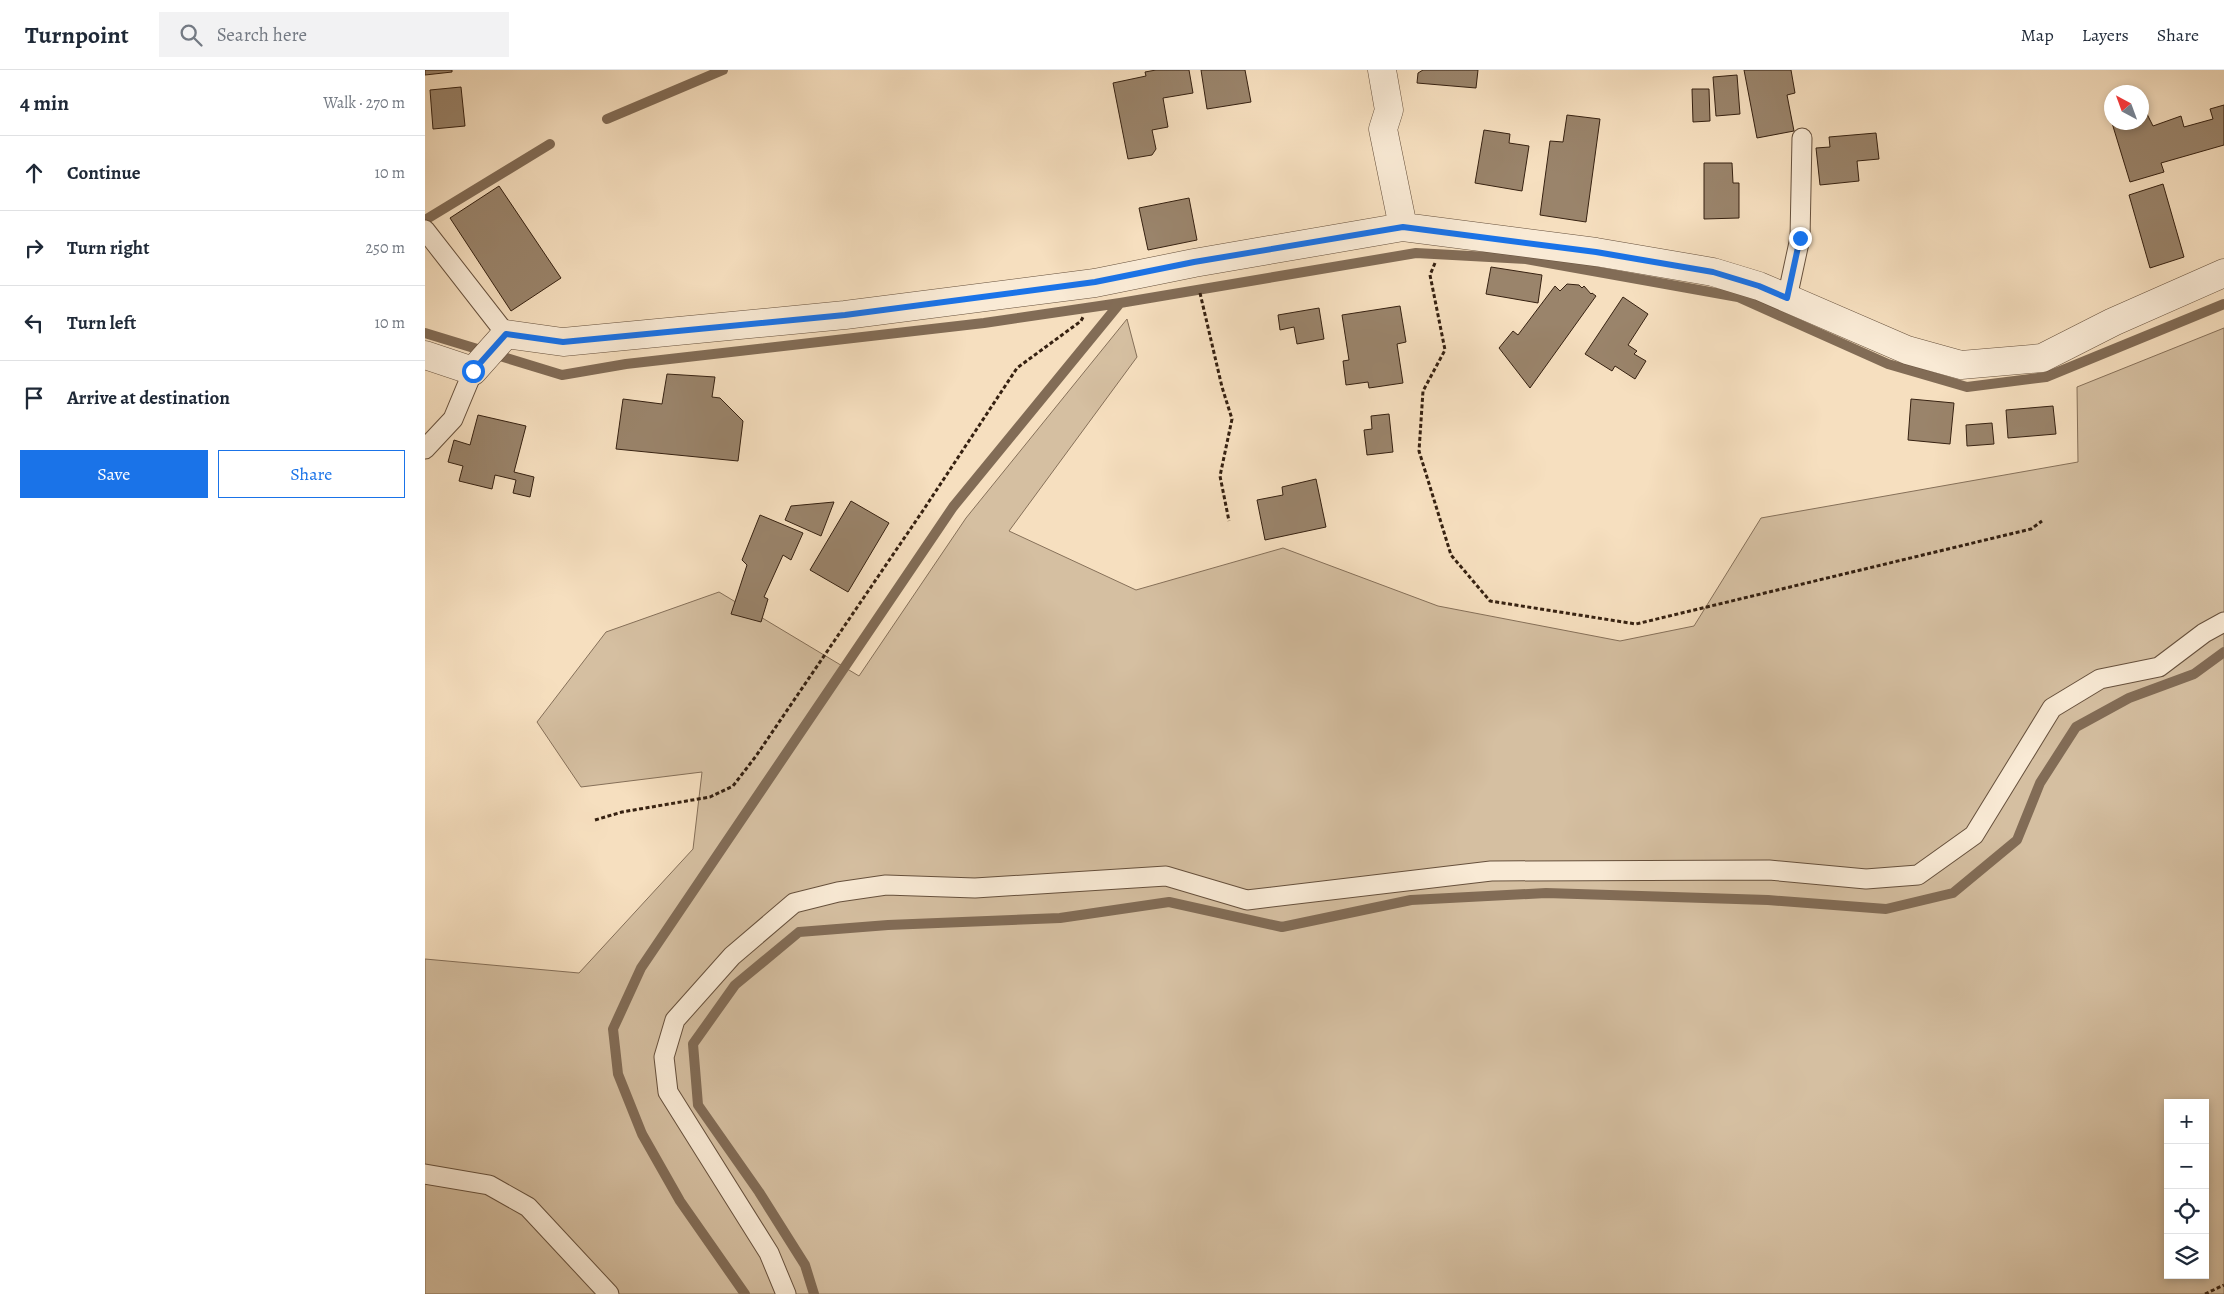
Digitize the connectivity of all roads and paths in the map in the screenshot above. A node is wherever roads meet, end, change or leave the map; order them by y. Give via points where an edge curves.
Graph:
1 (1382, 70) edge
2 (1802, 138) dead end
3 (1403, 227) junction
4 (427, 233) edge
5 (1435, 263) dead end
6 (2224, 273) edge
7 (1787, 298) junction
8 (1203, 305) dead end
9 (1081, 321) dead end
10 (506, 334) junction
11 (425, 355) edge
12 (473, 371) junction
13 (425, 449) edge
14 (1229, 521) dead end
15 (2042, 521) dead end
16 (2224, 622) edge
17 (595, 820) dead end
18 (425, 1174) edge
19 (2224, 1285) edge
20 (609, 1294) edge
21 (786, 1294) edge
22 (2205, 1294) edge

1 - 3 street via 1389,110 1383,128
2 - 7 lane via 1800,238
3 - 7 street via 1596,252 1713,272
3 - 10 street via 1194,262 1086,284 845,315 563,342
4 - 10 lane
5 - 15 path via 1430,275 1445,350 1423,391 1419,451 1451,554 1490,601 1636,624 2031,529
6 - 7 street via 2113,322 2042,358 1961,365 1907,350
8 - 14 path via 1232,419 1220,476
9 - 17 path via 1017,368 919,517 733,786 709,797
10 - 12 street
11 - 12 street
12 - 13 lane via 453,419
16 - 21 lane via 2159,667 2100,679 2052,708 1974,835 1919,875 1866,879 1769,870 1491,870 1247,900 1167,876 975,888 886,885 837,892 794,903 732,956 675,1020 664,1057 668,1092 769,1253
18 - 20 lane via 489,1185 528,1207
19 - 22 path

